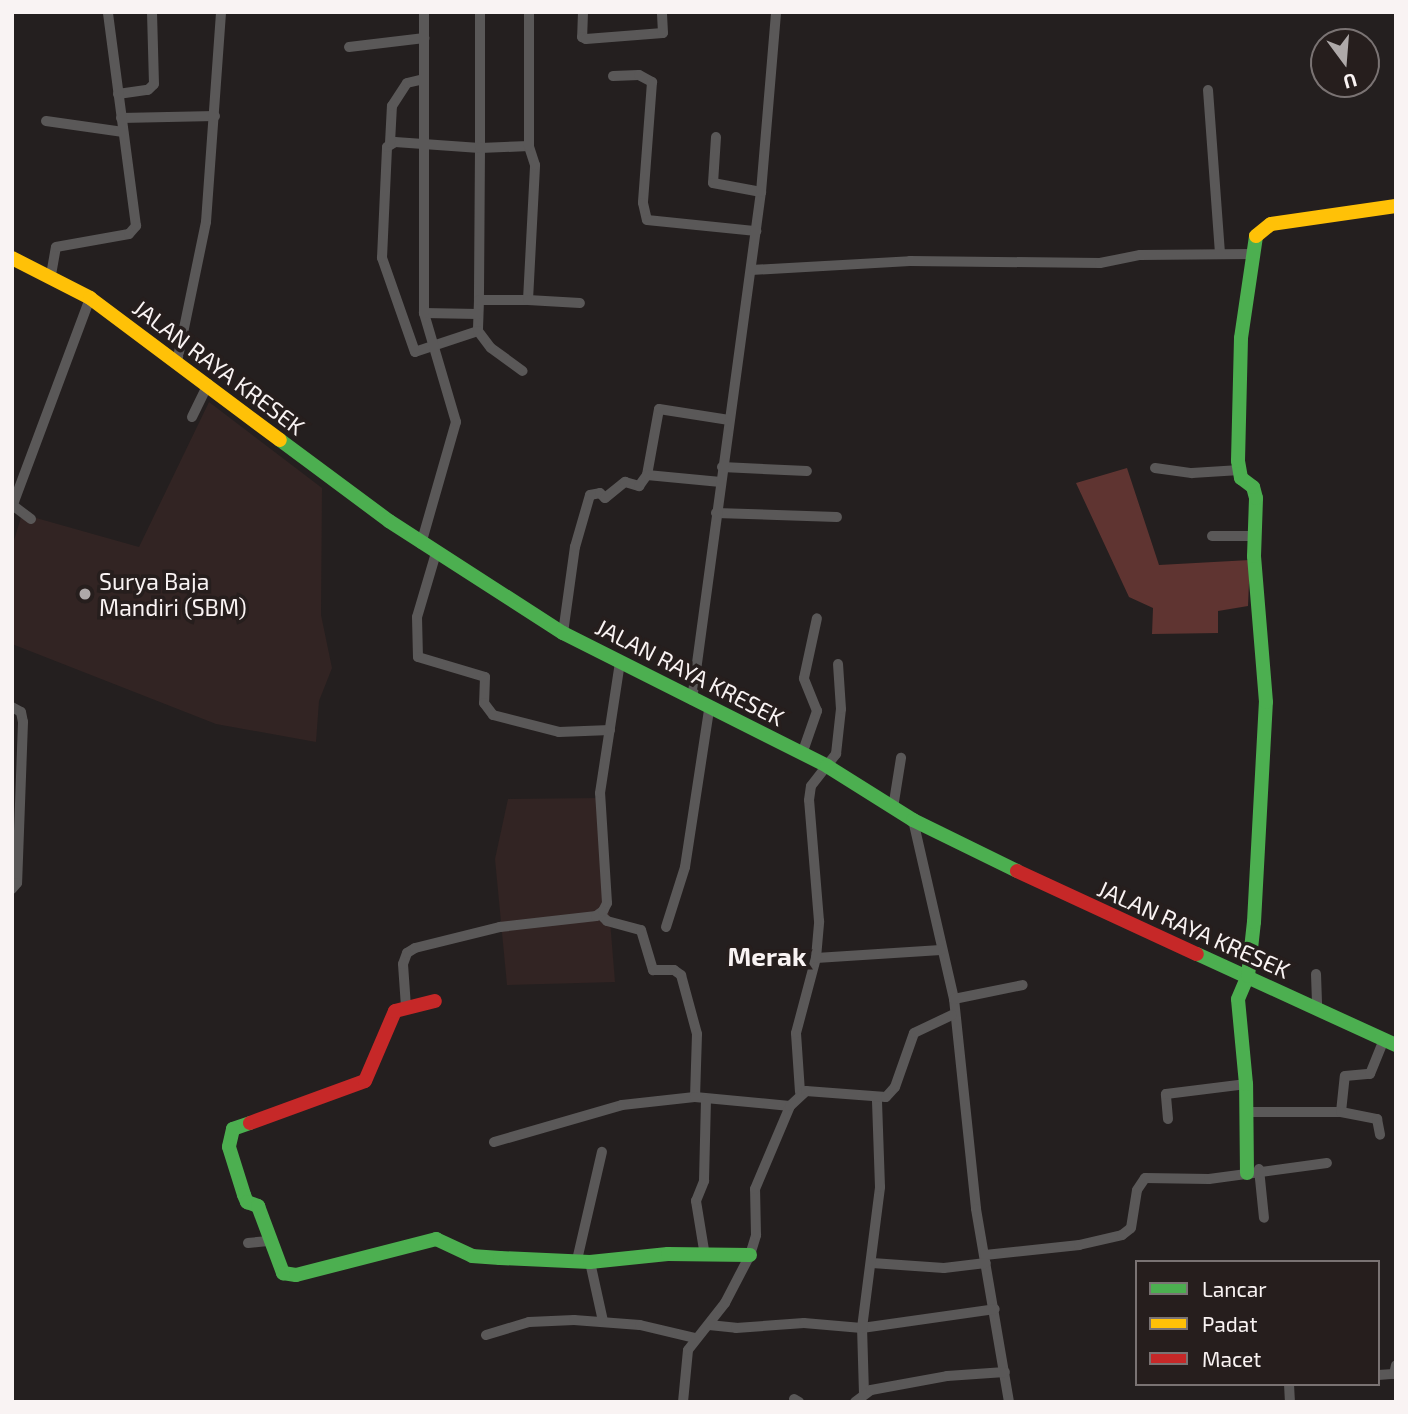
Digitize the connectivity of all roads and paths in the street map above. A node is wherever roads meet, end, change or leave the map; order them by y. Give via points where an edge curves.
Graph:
1 (108, 12) edge
2 (152, 12) edge
3 (221, 12) edge
4 (424, 12) edge
5 (480, 12) edge
6 (529, 12) edge
7 (583, 12) edge
8 (662, 12) edge
9 (776, 12) edge
10 (424, 38) junction
11 (349, 47) dead end
12 (613, 76) dead end
13 (424, 79) junction
14 (1208, 90) dead end
15 (118, 94) junction
16 (215, 116) junction
17 (121, 118) junction
18 (46, 121) dead end
19 (123, 132) junction
20 (716, 137) dead end
21 (390, 143) junction
22 (424, 144) junction
23 (529, 145) junction
24 (480, 148) junction
25 (761, 192) junction
26 (1396, 206) edge
27 (756, 231) junction
28 (1220, 253) junction
29 (1252, 254) junction
30 (12, 258) edge
31 (751, 271) junction
32 (51, 275) junction
33 (90, 298) junction
34 (479, 300) junction
35 (528, 300) junction
36 (580, 303) dead end
37 (424, 313) junction
38 (478, 314) junction
39 (478, 331) junction
40 (432, 349) junction
41 (177, 362) junction
42 (523, 371) dead end
43 (208, 384) junction
44 (192, 417) dead end
45 (729, 420) junction
46 (722, 467) junction
47 (1154, 468) dead end
48 (1240, 470) junction
49 (807, 471) dead end
50 (647, 475) junction
51 (721, 482) junction
52 (14, 507) edge
53 (716, 513) junction
54 (837, 517) dead end
55 (31, 519) dead end
56 (1212, 536) dead end
57 (1253, 536) junction
58 (421, 544) junction
59 (436, 553) junction
60 (817, 618) dead end
61 (563, 633) junction
62 (620, 663) junction
63 (838, 664) dead end
64 (692, 700) junction
65 (12, 708) edge
66 (709, 710) junction
67 (610, 730) junction
68 (802, 754) junction
69 (901, 758) dead end
70 (827, 766) junction
71 (893, 808) junction
72 (913, 820) junction
73 (12, 889) edge
74 (600, 914) junction
75 (666, 926) dead end
76 (941, 950) junction
77 (816, 958) junction
78 (1316, 974) dead end
79 (1248, 976) junction
80 (1023, 985) dead end
81 (954, 999) junction
82 (435, 1001) dead end
83 (406, 1007) junction
84 (1317, 1010) junction
85 (953, 1015) junction
86 (1390, 1042) edge
87 (1247, 1084) junction
88 (800, 1092) junction
89 (700, 1098) junction
90 (877, 1099) junction
91 (790, 1106) junction
92 (1247, 1112) junction
93 (1341, 1112) junction
94 (1168, 1119) dead end
95 (1380, 1135) dead end
96 (494, 1142) dead end
97 (602, 1152) dead end
98 (1326, 1163) dead end
99 (1253, 1171) junction
100 (1264, 1218) dead end
101 (268, 1241) junction
102 (248, 1243) dead end
103 (750, 1255) junction
104 (705, 1256) junction
105 (986, 1259) junction
106 (584, 1261) junction
107 (872, 1263) junction
108 (995, 1309) junction
109 (603, 1321) junction
110 (709, 1325) junction
111 (862, 1328) junction
112 (486, 1335) dead end
113 (695, 1338) junction
114 (1396, 1365) edge
115 (1005, 1372) junction
116 (1380, 1375) edge
117 (860, 1398) edge
118 (684, 1402) edge
119 (1009, 1402) edge

1 - 15 street
2 - 15 street via 154,84 148,90
3 - 16 street
4 - 10 street
5 - 24 street
6 - 23 street
7 - 8 street via 582,37 586,39 663,33
9 - 25 street
10 - 11 street
10 - 13 street
12 - 27 street via 639,75 652,82 643,203 647,220
13 - 21 street via 407,83 391,106
13 - 22 street
14 - 28 street
15 - 17 street
16 - 17 street
16 - 41 street via 206,222
17 - 19 street
18 - 19 street
19 - 32 street via 134,231 56,247
20 - 25 street via 713,183
21 - 22 street
21 - 40 street via 382,258 415,352
22 - 24 street
22 - 37 street
23 - 24 street
23 - 35 street via 535,164
24 - 34 street
25 - 27 street
26 - 29 street via 1271,224 1258,230
27 - 31 street
28 - 29 street
28 - 31 street via 1140,255 1100,263 910,261
29 - 48 street via 1241,338
30 - 32 street, JALAN RAYA KRESEK
31 - 45 street
32 - 33 street, JALAN RAYA KRESEK
33 - 41 street, JALAN RAYA KRESEK
33 - 52 street via 39,426
34 - 35 street
34 - 38 street
35 - 36 street
37 - 38 street
37 - 40 street
38 - 39 street
39 - 40 street
39 - 42 street via 491,348
40 - 58 street via 456,422
41 - 43 street, JALAN RAYA KRESEK
43 - 44 street
43 - 58 street, JALAN RAYA KRESEK via 306,462
45 - 46 street
45 - 50 street via 659,409
46 - 49 street
46 - 51 street
47 - 48 street via 1192,473
48 - 57 street via 1256,498
50 - 51 street
50 - 61 street via 639,486 625,482 605,498 594,492 590,495 575,547
51 - 53 street
52 - 55 street
53 - 54 street
53 - 64 street
56 - 57 street
57 - 79 street via 1266,702
58 - 59 street, JALAN RAYA KRESEK
59 - 61 street, JALAN RAYA KRESEK
59 - 67 street via 417,617 418,657 485,677 484,703 493,715 559,732
60 - 68 street via 804,678 817,711
61 - 62 street, JALAN RAYA KRESEK
62 - 64 street, JALAN RAYA KRESEK
62 - 67 street
63 - 70 street via 839,733 836,754
64 - 66 street, JALAN RAYA KRESEK
65 - 73 street via 21,712 23,722 17,883
66 - 68 street, JALAN RAYA KRESEK
66 - 75 street via 685,867
67 - 74 street via 600,793 607,903
68 - 70 street, JALAN RAYA KRESEK
69 - 71 street
70 - 71 street, JALAN RAYA KRESEK
70 - 77 street via 811,786 809,800 819,920
71 - 72 street, JALAN RAYA KRESEK
72 - 76 street
72 - 79 street, JALAN RAYA KRESEK via 1104,915
74 - 83 street via 500,927 415,948 403,964
74 - 89 street via 607,921 641,930 653,970 674,970 681,975 696,1022
76 - 77 street
76 - 81 street
77 - 88 street via 796,1033
78 - 84 street
79 - 84 street, JALAN RAYA KRESEK
79 - 87 street via 1238,999
80 - 81 street
81 - 85 street
82 - 83 street
83 - 101 street via 391,1016 365,1081 233,1129 229,1147 244,1195 247,1202 258,1206
84 - 86 street, JALAN RAYA KRESEK
85 - 90 street via 914,1033 895,1087
85 - 105 street
86 - 93 street via 1370,1074 1345,1076
87 - 92 street
87 - 94 street via 1166,1094
88 - 90 street
88 - 91 street
89 - 91 street
89 - 96 street via 622,1105
89 - 104 street via 704,1181 696,1201
90 - 107 street via 880,1187
91 - 103 street via 755,1189 756,1235
92 - 93 street
92 - 99 street
93 - 95 street via 1377,1119
97 - 106 street
98 - 99 street
99 - 100 street
99 - 105 street via 1185,1181 1145,1178 1137,1190 1131,1228 1122,1235
101 - 102 street
101 - 106 street via 282,1273 289,1275 436,1239 472,1256
103 - 104 street
103 - 110 street
104 - 106 street via 668,1254
105 - 107 street via 944,1268
105 - 108 street
106 - 109 street
107 - 111 street
108 - 111 street
108 - 115 street
109 - 112 street via 529,1322
109 - 113 street
110 - 111 street via 736,1328 804,1323
110 - 113 street
111 - 117 street
113 - 118 street via 683,1367
114 - 116 street via 1394,1374
115 - 117 street via 933,1378
115 - 119 street

